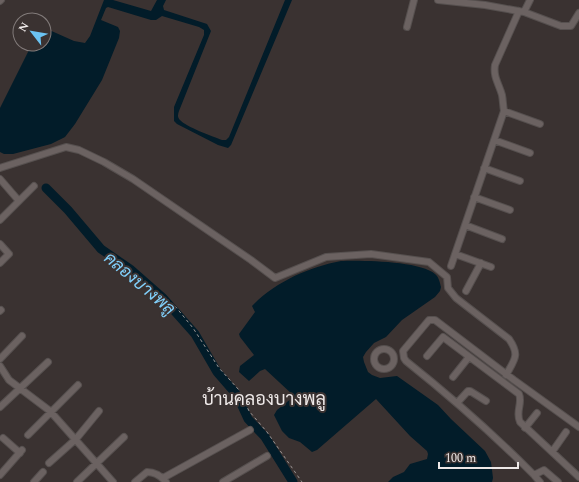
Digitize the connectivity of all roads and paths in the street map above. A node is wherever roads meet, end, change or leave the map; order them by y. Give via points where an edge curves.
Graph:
1 (414, 0) edge
2 (439, 0) edge
3 (530, 0) edge
4 (522, 11) junction
5 (579, 12) edge
6 (407, 27) dead end
7 (504, 112) junction
8 (540, 124) dead end
9 (494, 140) junction
10 (530, 153) dead end
11 (0, 168) edge
12 (484, 168) junction
13 (0, 179) edge
14 (520, 181) dead end
15 (34, 186) dead end
16 (474, 197) junction
17 (19, 201) junction
18 (510, 210) dead end
19 (0, 220) edge
20 (465, 225) junction
21 (502, 239) dead end
22 (0, 244) edge
23 (455, 254) junction
24 (0, 263) edge
25 (481, 263) junction
26 (451, 266) dead end
27 (491, 267) dead end
28 (466, 291) dead end
29 (175, 306) dead end
30 (22, 336) dead end
31 (403, 354) junction
32 (394, 356) dead end
33 (427, 356) dead end
34 (469, 357) junction
35 (0, 359) edge
36 (48, 362) dead end
37 (0, 366) edge
38 (506, 374) junction
39 (453, 377) dead end
40 (78, 385) dead end
41 (20, 388) junction
42 (486, 401) dead end
43 (458, 403) junction
44 (0, 407) edge
45 (99, 411) dead end
46 (51, 412) junction
47 (537, 412) dead end
48 (579, 427) edge
49 (525, 428) junction
50 (250, 430) dead end
51 (566, 432) dead end
52 (28, 435) dead end
53 (124, 437) dead end
54 (3, 438) dead end
55 (76, 439) junction
56 (552, 452) junction
57 (268, 456) dead end
58 (49, 463) dead end
59 (96, 463) junction
60 (43, 472) dead end
61 (1, 473) edge
62 (578, 474) edge
63 (534, 475) junction
64 (164, 480) edge
65 (34, 482) edge
66 (77, 482) edge
67 (113, 482) edge
68 (135, 482) edge
69 (223, 482) edge
70 (302, 482) edge
71 (540, 482) edge
72 (558, 482) edge

1 - 6 street
2 - 4 street
3 - 4 street
4 - 5 street via 566,27 571,26
4 - 7 street via 495,65 494,76 502,97
7 - 8 street
7 - 9 street
9 - 10 street
9 - 12 street
11 - 38 street via 66,147 79,150 133,179 274,278 326,257 371,254 429,262 447,277 448,288 456,298 509,339 516,355
12 - 14 street
12 - 16 street
13 - 17 street
15 - 17 street
16 - 18 street
16 - 20 street
17 - 19 street
20 - 21 street
20 - 23 street
22 - 24 street via 9,254
23 - 25 street
23 - 26 street
25 - 27 street
25 - 28 street
29 - 70 path via 219,368 239,390 249,411
30 - 35 street
31 - 32 street
31 - 38 street via 406,347 432,319
31 - 43 street via 406,361
33 - 34 street via 443,337
34 - 39 street
34 - 49 street via 519,394 521,401 518,417
36 - 41 street
37 - 41 street via 10,380
38 - 48 street
40 - 46 street
41 - 44 street
41 - 46 street
42 - 43 street via 468,391
43 - 63 street
45 - 55 street
46 - 52 street
46 - 55 street
47 - 49 street
49 - 56 street
50 - 64 street
51 - 56 street
53 - 59 street
54 - 61 street via 21,452
55 - 58 street
55 - 59 street
56 - 62 street
57 - 69 street
59 - 66 street
59 - 67 street
60 - 65 street
63 - 71 street
63 - 72 street via 544,470
64 - 68 street via 153,472 147,472

